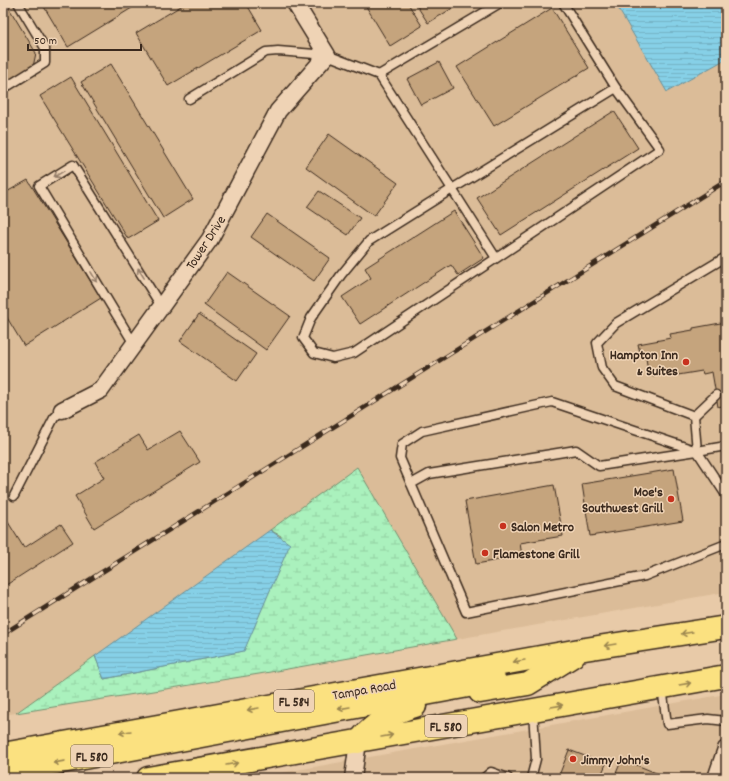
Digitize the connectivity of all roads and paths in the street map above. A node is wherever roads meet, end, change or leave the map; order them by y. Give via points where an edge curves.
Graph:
1 (18, 3) edge
2 (295, 3) edge
3 (500, 3) edge
4 (563, 3) edge
5 (327, 55) junction
6 (379, 75) junction
7 (616, 88) junction
8 (3, 89) edge
9 (189, 99) dead end
10 (452, 189) junction
11 (726, 257) edge
12 (496, 258) junction
13 (161, 306) junction
14 (134, 344) junction
15 (716, 395) dead end
16 (62, 410) joint
17 (694, 416) junction
18 (726, 446) edge
19 (697, 451) junction
20 (411, 484) junction
21 (726, 495) edge
22 (14, 496) dead end
23 (726, 544) edge
24 (726, 627) edge
25 (585, 649) junction
26 (726, 676) edge
27 (662, 688) junction
28 (533, 710) junction
29 (726, 721) edge
30 (358, 742) junction
31 (726, 749) edge
32 (3, 754) edge
33 (3, 773) edge
34 (158, 777) edge
35 (353, 778) edge
36 (484, 778) edge
37 (508, 778) edge
38 (531, 778) edge
39 (716, 778) edge

1 - 8 lane via 45,48 45,63
2 - 5 street
3 - 6 lane
4 - 7 lane
5 - 6 lane
5 - 9 lane via 266,52
5 - 13 street, Tower Drive via 278,110 210,239
6 - 10 lane
7 - 10 lane
7 - 12 lane via 660,149
10 - 12 lane
10 - 12 lane via 370,240 340,275 311,318 303,338 314,353 333,358 354,353
11 - 17 lane via 616,323 597,343 602,368 615,386
13 - 14 street, Tower Drive
13 -> 14 lane via 73,165 39,186
14 - 16 street, Tower Drive via 101,390
15 - 17 lane
16 - 22 lane via 54,418
17 - 19 lane
18 - 19 lane
19 - 20 lane via 599,466 576,450 429,474
19 - 20 lane via 552,402 422,431 402,444 400,458
19 - 21 lane
20 - 23 lane via 466,612 645,576
24 -> 25 main road, Tampa Road / FL 580
25 - 30 main road via 528,684 445,698 401,710 379,721
25 -> 32 main road, Tampa Road / FL 584
25 -> 33 main road, FL 580 via 526,675
27 -> 26 main road, FL 580
28 -> 27 main road, FL 580
27 - 29 lane via 667,724 708,719
30 -> 28 main road, FL 580
28 - 38 lane via 536,759
34 -> 30 main road, FL 580
30 - 35 street
31 - 39 street
36 - 37 lane via 491,772

